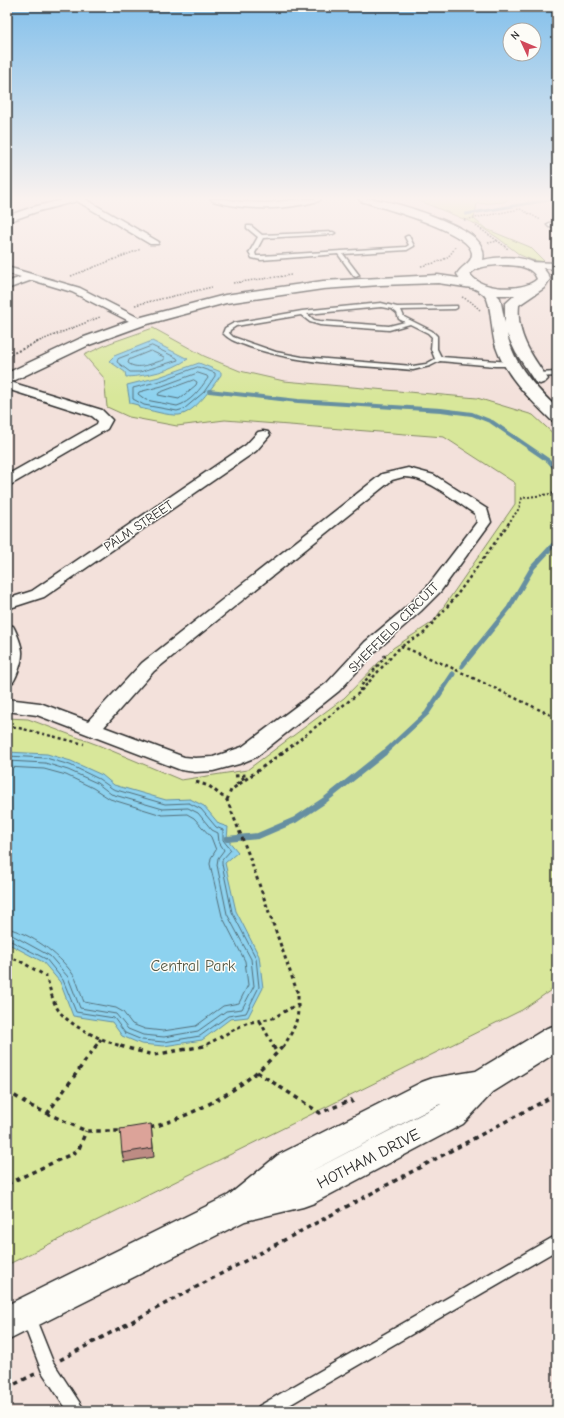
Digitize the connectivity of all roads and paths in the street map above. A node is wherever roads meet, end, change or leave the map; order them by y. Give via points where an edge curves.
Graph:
1 (96, 265) edge
2 (349, 265) edge
3 (475, 265) edge
4 (526, 265) edge
5 (543, 265) edge
6 (471, 266) junction
7 (557, 266) edge
8 (7, 270) edge
9 (356, 275) junction
10 (557, 275) edge
11 (31, 277) junction
12 (52, 283) junction
13 (7, 286) edge
14 (478, 286) junction
15 (537, 286) junction
16 (455, 307) dead end
17 (396, 309) junction
18 (302, 313) junction
19 (135, 319) junction
20 (409, 323) junction
21 (439, 359) junction
22 (511, 364) junction
23 (7, 366) edge
24 (557, 374) edge
25 (538, 375) junction
26 (7, 379) edge
27 (7, 385) edge
28 (548, 388) dead end
29 (557, 417) edge
30 (263, 435) dead end
31 (7, 481) edge
32 (557, 493) edge
33 (7, 604) edge
34 (7, 630) edge
35 (401, 646) junction
36 (7, 678) edge
37 (7, 706) edge
38 (557, 718) edge
39 (92, 728) junction
40 (195, 782) dead end
41 (227, 800) junction
42 (7, 957) edge
43 (298, 1004) junction
44 (260, 1021) junction
45 (557, 1037) edge
46 (101, 1038) junction
47 (277, 1053) junction
48 (257, 1072) junction
49 (7, 1091) edge
50 (557, 1094) edge
51 (309, 1106) dead end
52 (48, 1114) junction
53 (147, 1129) edge
54 (131, 1130) edge
55 (86, 1131) junction
56 (7, 1184) edge
57 (557, 1242) edge
58 (17, 1319) edge
59 (47, 1368) junction
60 (7, 1388) edge
61 (77, 1411) edge
62 (264, 1411) edge

1 - 12 path
2 - 9 lane
3 - 6 street
4 - 15 street via 544,275 544,279
5 - 7 street
6 - 9 street via 447,271
6 - 14 street via 464,272 464,276
8 - 11 street
9 - 19 street via 261,286 154,309
10 - 15 street
11 - 12 street
11 - 13 street
12 - 19 street via 76,290
14 - 15 street via 509,292
14 - 19 street via 438,279 323,285 225,299
14 - 22 street via 493,298 503,347
15 - 25 street via 512,304 510,316 514,333 526,359
16 - 17 lane
17 - 18 lane via 381,305
17 - 20 lane via 400,312 400,318
18 - 20 lane via 312,321 320,323 389,328
18 - 21 lane via 234,325 226,329 226,333 231,338 274,354 302,359 413,368 428,365
19 - 23 street via 54,343
19 - 26 street
20 - 21 lane via 430,332 435,337 434,354
21 - 22 lane
22 - 29 street via 530,391
24 - 25 lane
25 - 28 street
27 - 31 street via 97,413 105,420 102,426
30 - 33 street, PALM STREET via 251,448 38,594
32 - 35 path via 532,494 522,498 518,510 454,599 424,633
34 - 36 street via 14,654
35 - 38 path
35 - 41 path via 359,693 231,790
37 - 39 street, SHEFFIELD CIRCUIT via 40,709
39 - 39 street, SHEFFIELD CIRCUIT via 152,664 387,477 404,472 421,474 482,512 484,522 434,589 371,646 333,687 249,752 214,764 181,763
40 - 41 path via 209,786
41 - 43 path via 298,994
42 - 46 path via 18,960 46,976 58,1010 69,1022
43 - 44 path via 273,1018
43 - 47 path via 296,1024
44 - 46 path via 246,1023 204,1046 153,1055
44 - 47 path
45 - 58 street, HOTHAM DRIVE via 482,1083 452,1114 303,1192 240,1206
46 - 52 path
47 - 48 path
48 - 51 path
48 - 53 path via 224,1096 180,1118
49 - 52 path
50 - 59 path
52 - 55 path
54 - 55 path
55 - 56 path via 78,1151
57 - 62 lane
58 - 59 lane
59 - 60 path
59 - 61 lane

